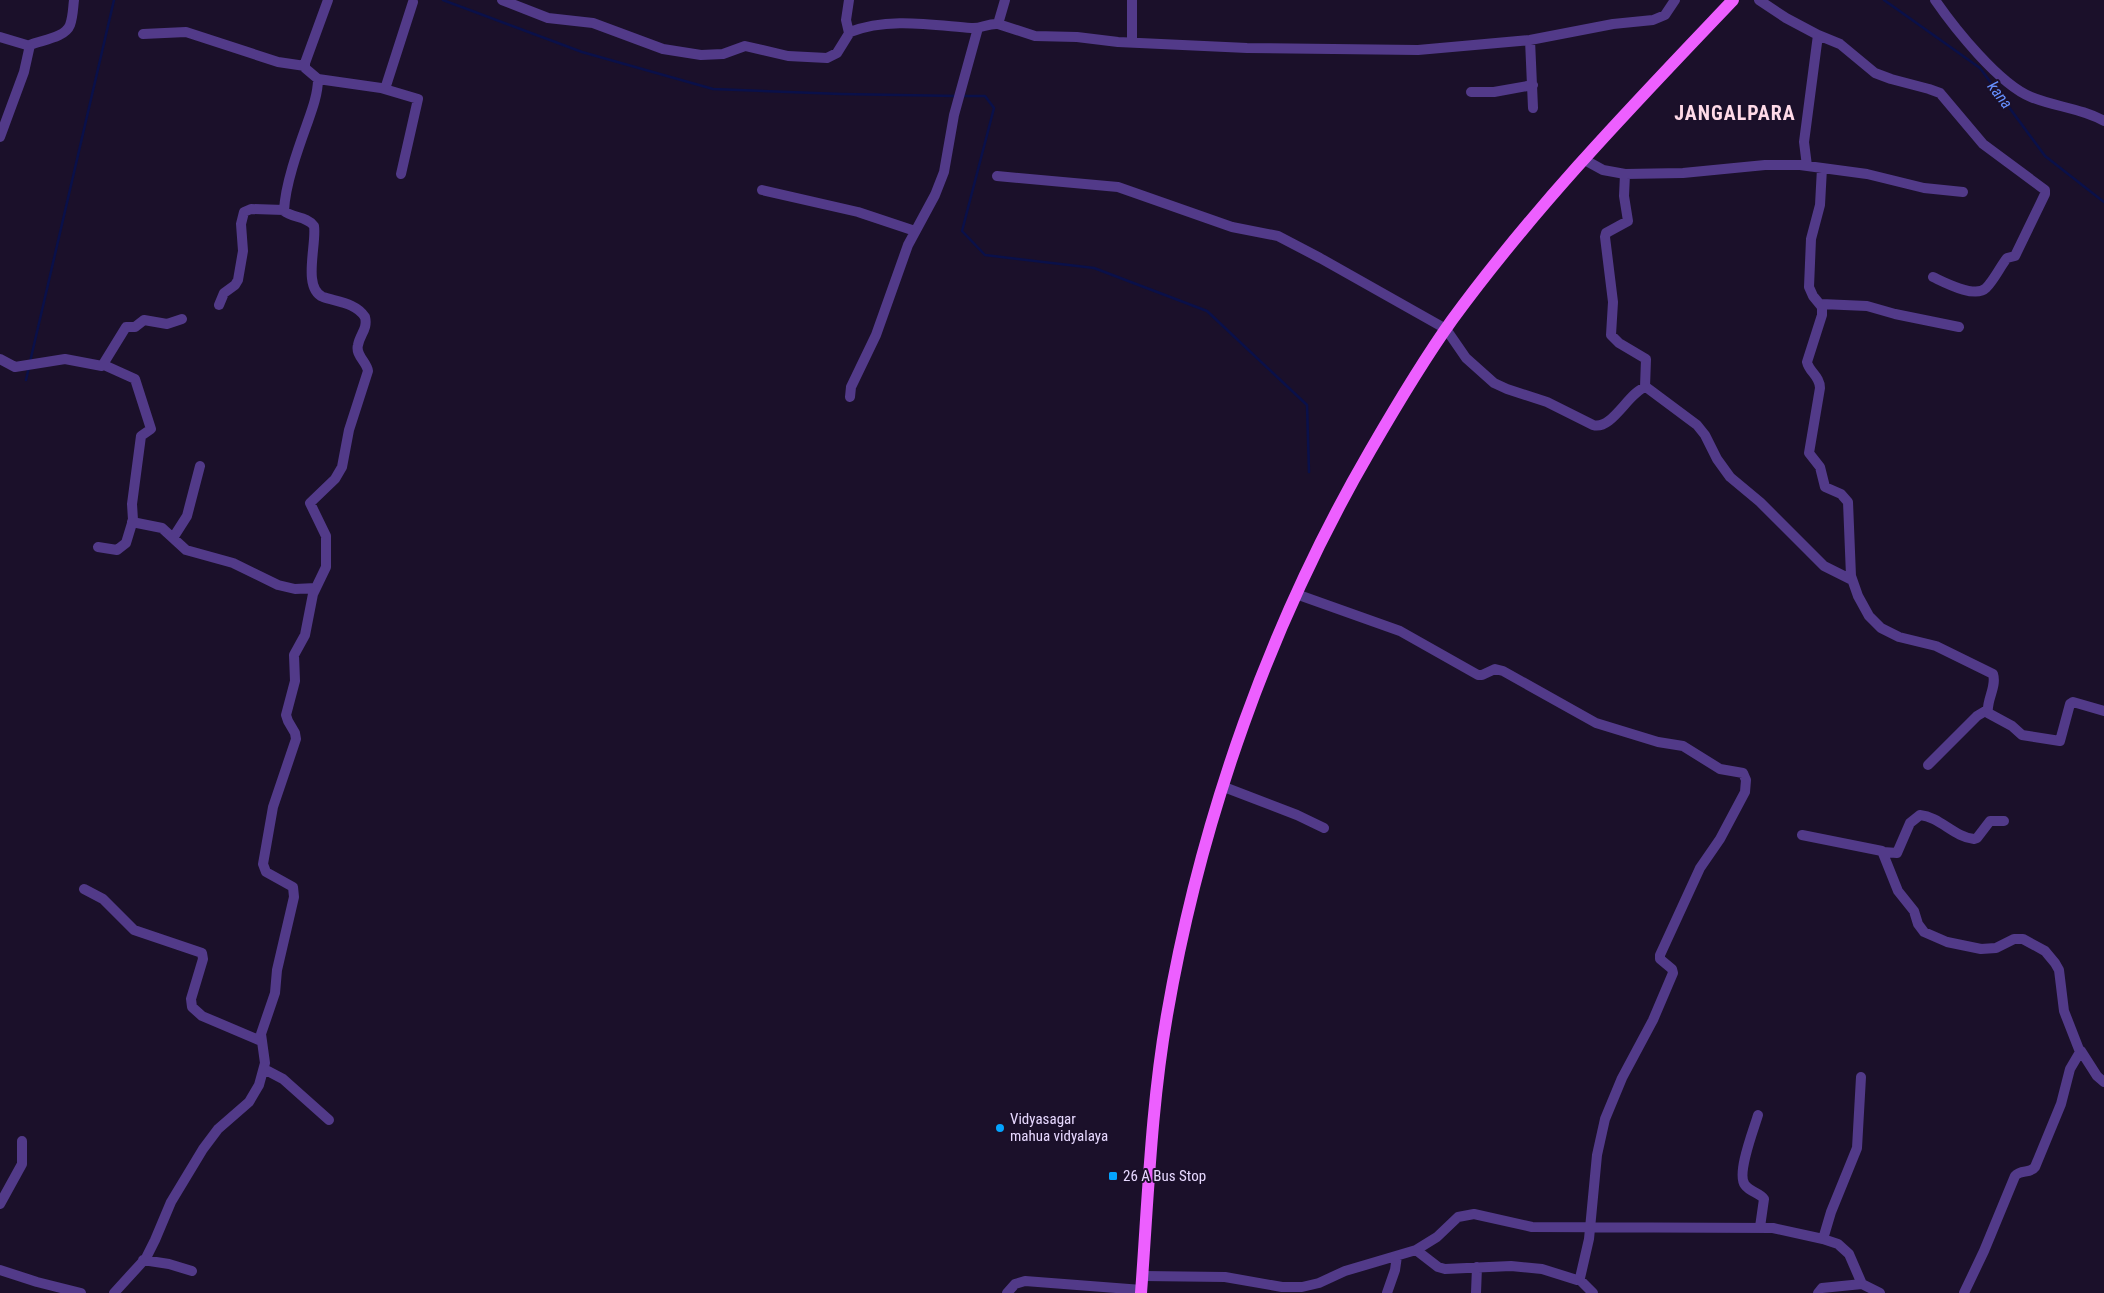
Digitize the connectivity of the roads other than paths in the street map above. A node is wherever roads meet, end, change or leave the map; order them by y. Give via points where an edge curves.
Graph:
1 (74, 0) edge
2 (328, 0) edge
3 (502, 0) edge
4 (849, 0) edge
5 (1005, 0) edge
6 (1132, 0) edge
7 (1675, 0) edge
8 (1733, 0) edge
9 (1759, 0) edge
10 (1936, 0) edge
11 (413, 2) dead end
12 (998, 24) junction
13 (978, 28) junction
14 (849, 33) junction
15 (143, 34) dead end
16 (1818, 35) junction
17 (0, 37) edge
18 (1530, 40) junction
19 (1132, 43) junction
20 (30, 46) junction
21 (305, 66) junction
22 (318, 79) junction
23 (1533, 85) junction
24 (386, 89) junction
25 (1471, 92) dead end
26 (1533, 108) dead end
27 (2104, 120) edge
28 (0, 137) edge
29 (1583, 160) junction
30 (1807, 166) junction
31 (1822, 168) junction
32 (401, 174) dead end
33 (1625, 174) junction
34 (997, 176) dead end
35 (762, 190) dead end
36 (1963, 192) dead end
37 (284, 210) junction
38 (915, 231) junction
39 (1933, 277) dead end
40 (1821, 304) junction
41 (219, 305) dead end
42 (182, 319) dead end
43 (1958, 327) dead end
44 (1446, 329) junction
45 (0, 359) edge
46 (104, 365) junction
47 (1645, 387) junction
48 (850, 397) dead end
49 (200, 466) dead end
50 (132, 522) junction
51 (173, 538) junction
52 (98, 547) dead end
53 (1852, 580) junction
54 (316, 588) junction
55 (1296, 594) junction
56 (1987, 710) junction
57 (2104, 711) edge
58 (1928, 765) dead end
59 (1224, 786) junction
60 (2004, 821) dead end
61 (1324, 828) dead end
62 (1802, 835) dead end
63 (1883, 852) junction
64 (84, 889) dead end
65 (261, 1041) junction
66 (2081, 1050) junction
67 (264, 1069) junction
68 (1860, 1078) dead end
69 (2104, 1082) edge
70 (1758, 1116) dead end
71 (329, 1120) dead end
72 (22, 1141) dead end
73 (0, 1204) edge
74 (1591, 1227) junction
75 (1760, 1227) junction
76 (1823, 1239) junction
77 (1416, 1250) junction
78 (1397, 1256) junction
79 (143, 1260) junction
80 (1477, 1267) junction
81 (0, 1270) edge
82 (192, 1271) dead end
83 (1142, 1276) junction
84 (1579, 1279) junction
85 (1862, 1284) junction
86 (1275, 1290) edge
87 (1141, 1291) edge
88 (80, 1293) edge
89 (114, 1293) edge
90 (1007, 1293) edge
91 (1387, 1293) edge
92 (1476, 1293) edge
93 (1593, 1293) edge
94 (1818, 1293) edge
95 (1880, 1293) edge
96 (1964, 1293) edge

1 - 20 street via 67,30
2 - 21 street
3 - 14 street via 548,18 593,23 663,49 701,55 723,54 744,46 788,56 827,58 837,53
4 - 14 street via 846,20
5 - 12 street
6 - 19 street
7 - 18 street via 1658,19
8 - 29 main road
9 - 16 street
10 - 27 street via 1997,74 2024,94
11 - 24 street
12 - 13 street
12 - 19 street via 1040,37
13 - 14 street via 900,24
13 - 38 street via 954,115 944,172
15 - 21 street via 186,32 278,62
16 - 30 street via 1804,142
16 - 39 street via 1840,44 1875,73 1940,93 1984,144 2045,190 2015,256 2007,258 1985,289 1962,289
17 - 20 street
18 - 19 street via 1390,51
18 - 23 street
20 - 28 street
21 - 22 street
22 - 24 street
22 - 37 street
23 - 25 street via 1494,92
23 - 26 street
24 - 32 street via 418,99
29 - 33 street via 1603,170
29 - 44 main road via 1528,222
30 - 31 street
30 - 33 street via 1765,165 1683,173
31 - 36 street via 1867,174 1924,188
31 - 40 street via 1820,205 1811,239 1810,287
33 - 47 street via 1628,221 1606,233 1605,237 1613,302 1611,335 1646,359
34 - 44 street via 1118,187 1232,227 1271,234 1305,249
35 - 38 street via 858,212
37 - 41 street via 251,209 244,212 238,280 224,293
37 - 54 street via 314,226 312,278 315,291 352,306 364,314 366,324 357,346 368,371 349,430 342,467 335,479 310,503 326,539 326,567
38 - 48 street
40 - 43 street via 1868,306
40 - 53 street via 1822,320 1807,362 1820,384 1809,453 1820,467 1825,487 1841,494 1848,502
42 - 46 street via 167,324 144,320 135,327 126,328
44 - 47 street via 1466,358 1494,383 1597,426 1606,423
44 - 55 main road via 1398,402 1347,490
45 - 46 street via 15,367 65,359
46 - 50 street via 135,379 151,429 140,436
47 - 53 street via 1697,425 1730,477 1824,566
49 - 51 street via 187,516
50 - 51 street via 162,528
50 - 52 street via 124,547 117,550
51 - 54 street via 186,550 233,563 278,585 294,589
53 - 56 street via 1869,616 1881,628 1899,637 1936,646 1993,674
54 - 65 street via 306,629 294,658 295,680 286,715 295,733 295,745 273,807 264,857 264,870 292,887 295,893
55 - 59 main road via 1265,668
55 - 74 street via 1400,630 1478,675 1498,669 1596,723 1658,742 1683,746 1712,765 1746,776 1747,788 1720,840 1700,868 1660,957 1673,972 1605,1119 1597,1155
56 - 57 street via 1990,716 2012,726 2022,736 2058,742 2071,703
56 - 58 street
59 - 61 street
59 - 83 main road via 1199,869 1167,1014 1154,1117
60 - 63 street via 1990,821 1977,838 1970,839 1920,815 1910,823 1898,853
62 - 63 street
63 - 66 street via 1898,891 1914,911 1924,932 1947,942 1981,949 1996,948 2017,938 2045,951 2059,970 2064,1011
64 - 65 street via 103,899 134,930 202,952 192,1007 202,1016
65 - 67 street
66 - 69 street
66 - 96 street via 2070,1069 2061,1104 2035,1168 2015,1176
67 - 71 street via 283,1079
67 - 79 street via 248,1102 218,1129 193,1165
68 - 76 street via 1857,1148
70 - 75 street via 1745,1159 1743,1180 1746,1187 1764,1200
72 - 73 street via 22,1164
74 - 75 street
74 - 77 street via 1532,1226 1474,1214 1458,1217 1437,1237
74 - 84 street
75 - 76 street
76 - 85 street via 1844,1248
77 - 78 street
77 - 80 street via 1438,1267 1454,1270
78 - 86 street via 1308,1286
78 - 91 street
79 - 82 street
79 - 89 street
80 - 84 street via 1542,1269
80 - 92 street
81 - 88 street
83 - 86 street via 1225,1277
83 - 87 main road
84 - 93 street
85 - 94 street via 1822,1288
85 - 95 street
87 - 90 street via 1025,1282 1014,1284

